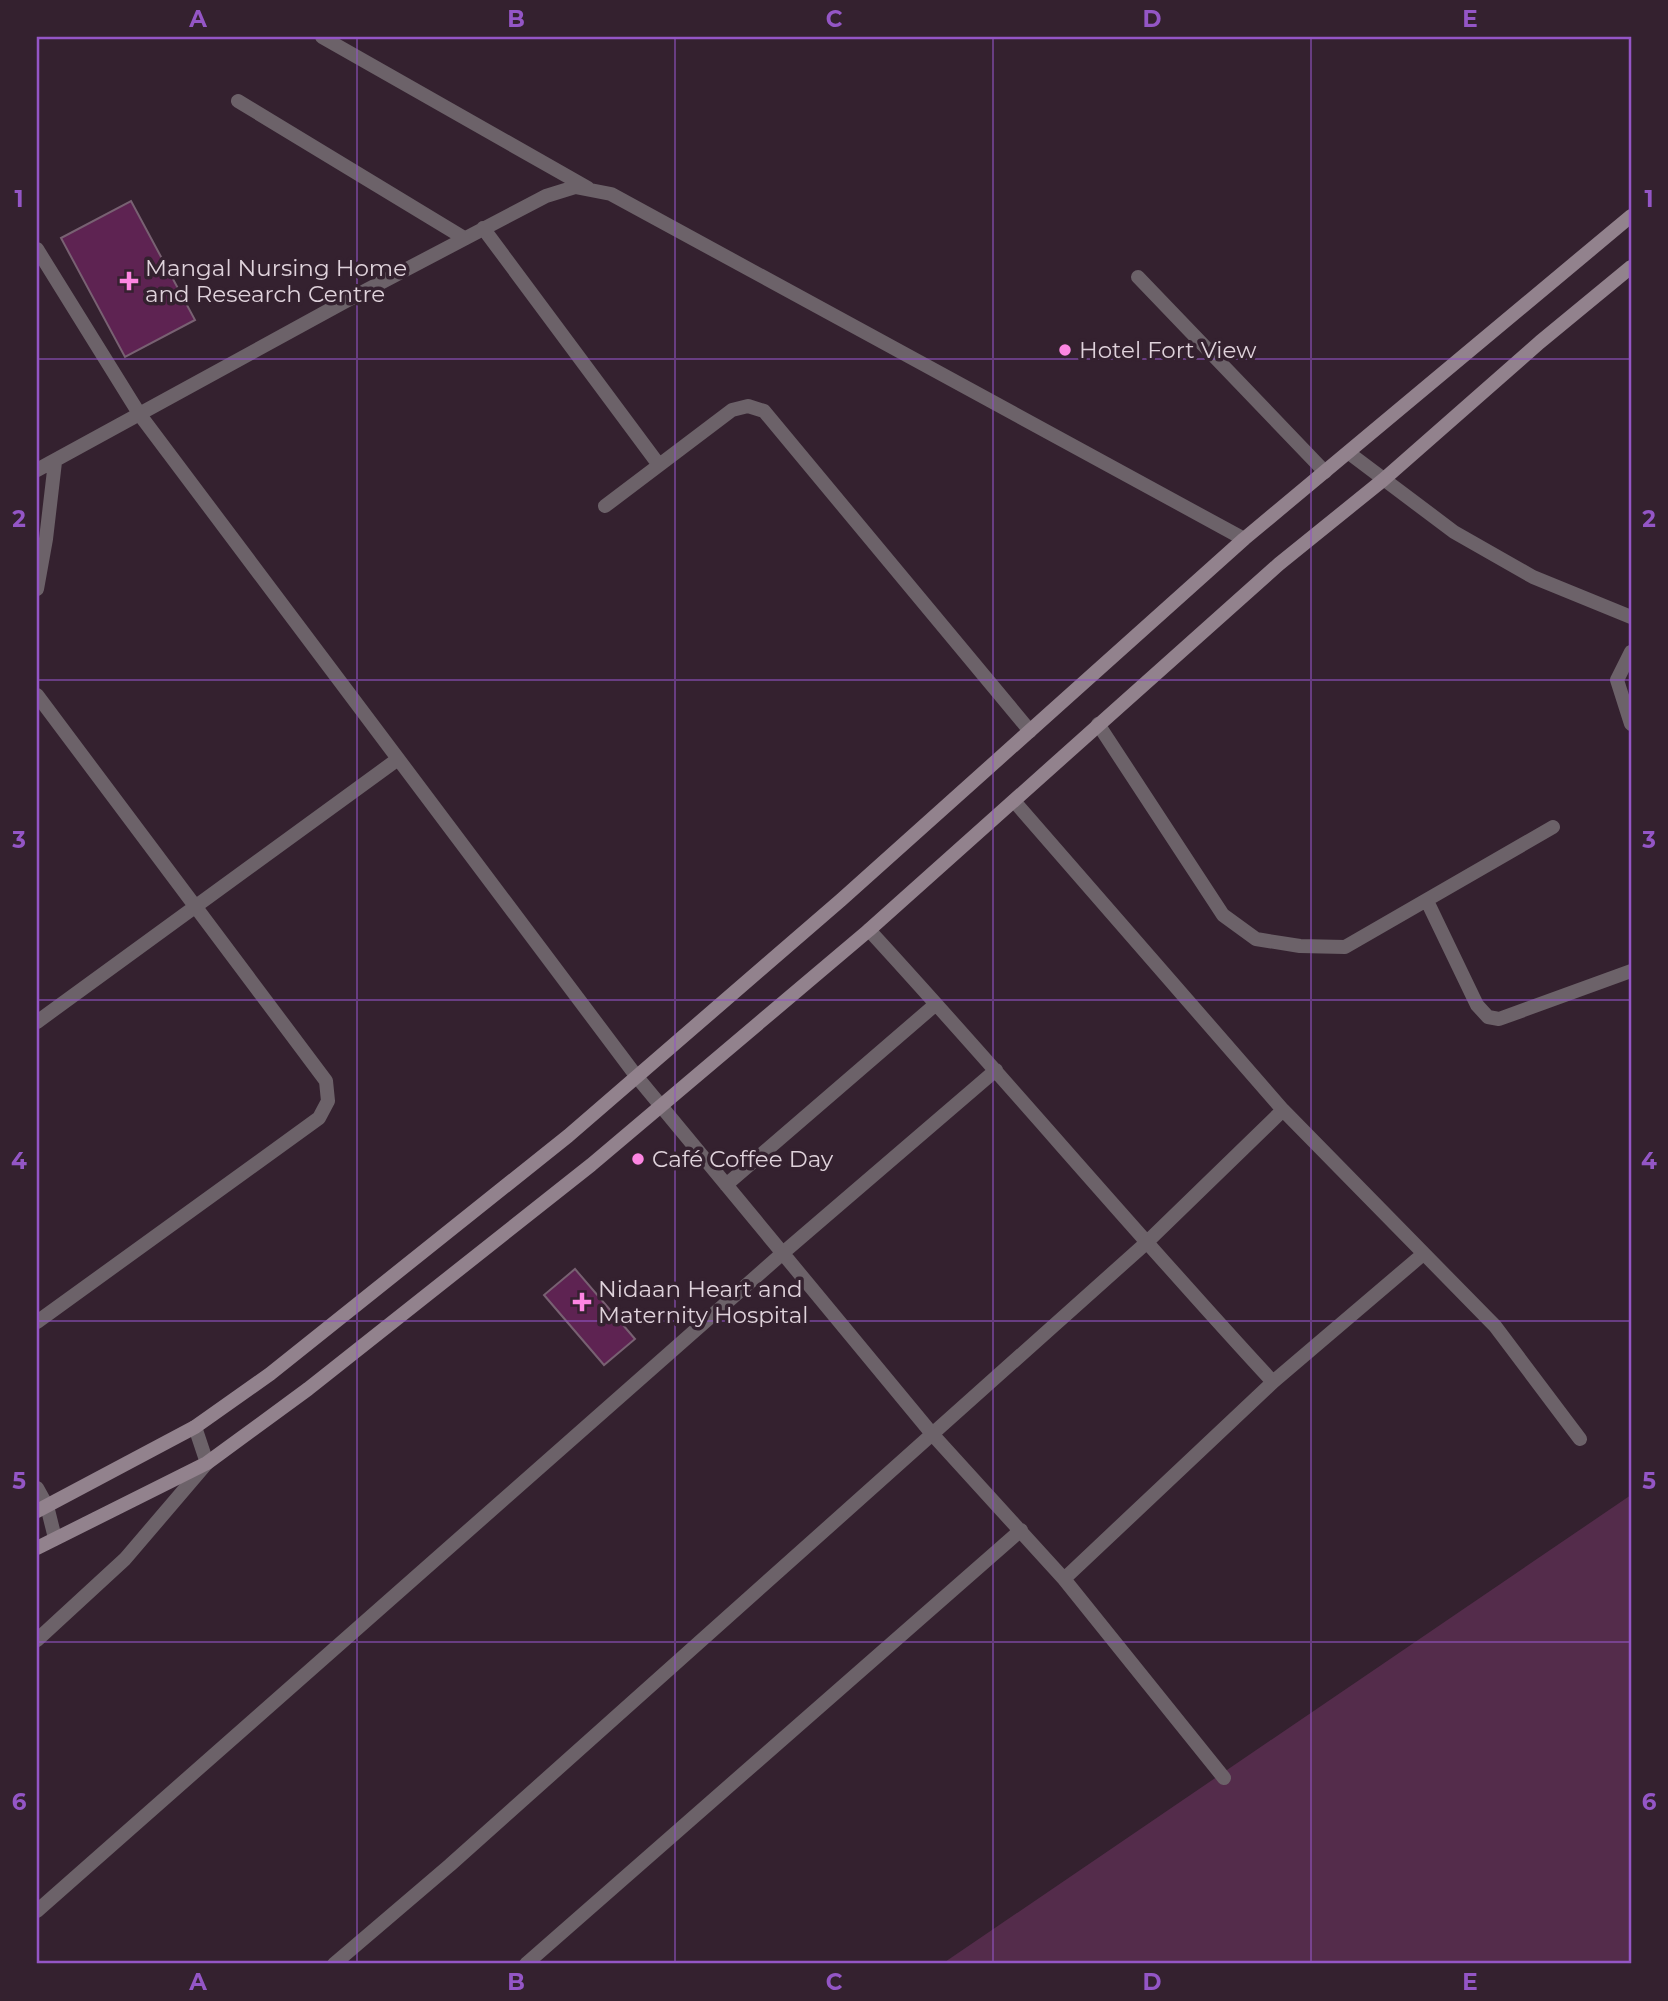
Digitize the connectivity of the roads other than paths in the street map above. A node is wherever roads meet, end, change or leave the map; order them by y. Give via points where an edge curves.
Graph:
1 (322, 37) edge
2 (238, 101) dead end
3 (592, 190) junction
4 (1631, 216) edge
5 (483, 228) junction
6 (464, 238) junction
7 (37, 249) edge
8 (1631, 267) edge
9 (1138, 277) dead end
10 (140, 415) junction
11 (1349, 453) junction
12 (55, 462) junction
13 (659, 465) junction
14 (37, 470) edge
15 (1325, 472) junction
16 (1383, 480) junction
17 (605, 506) dead end
18 (1244, 539) junction
19 (37, 589) edge
20 (1631, 617) edge
21 (1631, 652) edge
22 (37, 695) edge
23 (1630, 718) edge
24 (1098, 724) junction
25 (1030, 731) junction
26 (398, 759) junction
27 (1014, 801) junction
28 (1553, 827) dead end
29 (1427, 901) junction
30 (196, 907) junction
31 (869, 930) junction
32 (1631, 971) edge
33 (936, 1003) junction
34 (37, 1022) edge
35 (996, 1070) junction
36 (637, 1077) junction
37 (660, 1105) junction
38 (1283, 1110) junction
39 (726, 1185) junction
40 (1146, 1244) junction
41 (784, 1252) junction
42 (1422, 1255) junction
43 (37, 1322) edge
44 (1273, 1382) junction
45 (195, 1427) junction
46 (933, 1435) junction
47 (1580, 1439) dead end
48 (207, 1463) junction
49 (37, 1488) edge
50 (42, 1508) edge
51 (1021, 1530) junction
52 (55, 1538) junction
53 (37, 1548) edge
54 (1064, 1579) junction
55 (37, 1640) edge
56 (1224, 1778) dead end
57 (37, 1912) edge
58 (334, 1964) edge
59 (526, 1964) edge

1 - 3 street
2 - 6 street
3 - 5 street via 575,187 547,196
3 - 18 street via 611,194
4 - 11 main road
5 - 6 street
5 - 13 street
6 - 10 street
7 - 10 street
8 - 16 main road
9 - 15 street
10 - 12 street
10 - 26 street
11 - 15 main road
11 - 16 street
12 - 14 street
12 - 19 street
13 - 17 street
13 - 25 street via 732,411 748,406 764,411
15 - 18 main road
16 - 20 street via 1454,532 1533,577
16 - 24 main road via 1279,564
18 - 25 main road
21 - 23 street via 1616,680
22 - 30 street
24 - 27 main road
24 - 29 street via 1198,881 1223,915 1249,935 1300,946 1345,947
25 - 36 main road
26 - 30 street
26 - 36 street
27 - 31 main road
27 - 38 street
28 - 29 street
29 - 32 street via 1477,1005 1488,1017 1514,1015
30 - 34 street
30 - 43 street via 326,1081 328,1101 319,1118
31 - 33 street
31 - 37 main road
33 - 35 street
33 - 39 street
35 - 40 street
35 - 41 street
36 - 37 street
36 - 45 main road via 270,1374
37 - 39 street
37 - 48 main road via 308,1389
38 - 40 street
38 - 42 street
39 - 41 street
40 - 44 street
40 - 46 street
41 - 46 street
41 - 57 street
42 - 44 street
42 - 47 street via 1495,1326
44 - 54 street
45 - 48 street
45 - 50 main road
46 - 51 street
46 - 58 street
48 - 52 main road
48 - 55 street via 125,1559
49 - 50 street
50 - 52 street
51 - 54 street
51 - 59 street
52 - 53 main road
54 - 56 street

